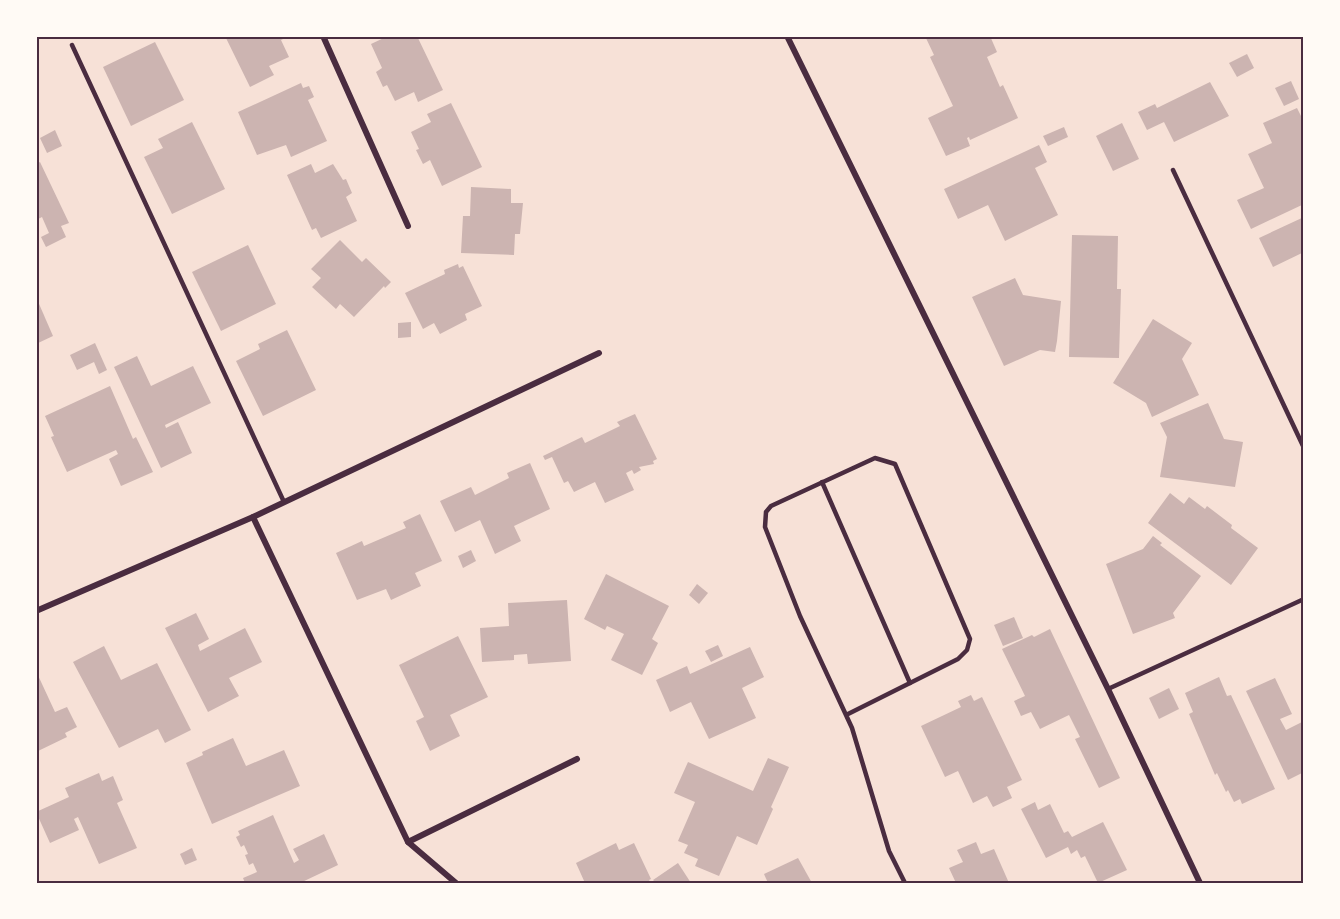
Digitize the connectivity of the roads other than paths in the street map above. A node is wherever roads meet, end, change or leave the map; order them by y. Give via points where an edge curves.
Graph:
1 (323, 36) edge
2 (787, 36) edge
3 (72, 45) dead end
4 (1173, 170) dead end
5 (408, 226) dead end
6 (599, 353) dead end
7 (1304, 448) edge
8 (822, 482) junction
9 (284, 502) junction
10 (253, 517) junction
11 (1304, 599) edge
12 (36, 611) edge
13 (910, 683) junction
14 (1108, 689) junction
15 (846, 715) junction
16 (577, 759) dead end
17 (408, 842) junction
18 (456, 883) edge
19 (905, 883) edge
20 (1200, 883) edge

1 - 5 street
2 - 14 street
3 - 9 lane
4 - 7 lane
6 - 9 street
8 - 13 lane
8 - 13 lane via 875,458 896,464 970,639 967,650 958,659
8 - 15 lane via 771,506 766,512 765,527 800,616
9 - 10 street
10 - 12 street
10 - 17 street
11 - 14 lane
13 - 15 lane
14 - 20 street
15 - 19 lane via 889,851
16 - 17 street
17 - 18 street

